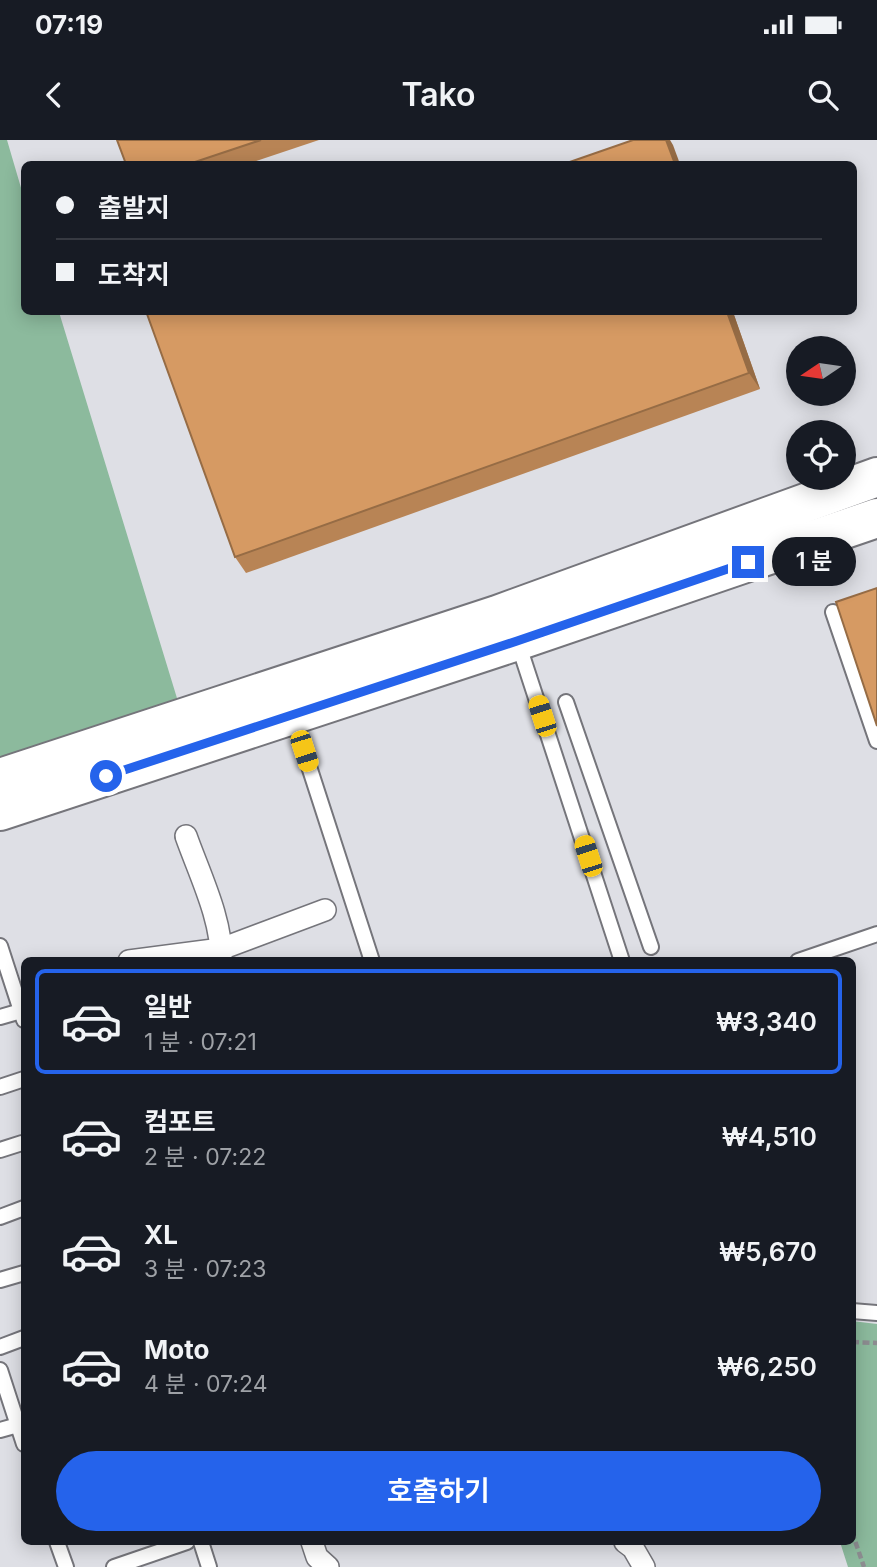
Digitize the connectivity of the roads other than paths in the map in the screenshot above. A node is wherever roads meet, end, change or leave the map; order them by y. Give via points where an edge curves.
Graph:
1 (877, 477) edge
2 (877, 518) edge
3 (833, 611) edge
4 (517, 641) junction
5 (566, 702) dead end
6 (293, 716) junction
7 (877, 741) edge
8 (0, 778) edge
9 (0, 811) edge
10 (186, 836) dead end
11 (325, 910) dead end
12 (877, 934) edge
13 (651, 947) dead end
14 (1, 952) edge
15 (221, 955) edge
16 (190, 957) edge
17 (371, 957) edge
18 (621, 957) edge
19 (809, 957) edge
20 (21, 1009) edge
21 (21, 1015) edge
22 (0, 1017) edge
23 (21, 1080) edge
24 (0, 1087) edge
25 (21, 1146) edge
26 (0, 1150) edge
27 (21, 1209) edge
28 (0, 1217) edge
29 (21, 1274) edge
30 (0, 1280) edge
31 (856, 1311) edge
32 (877, 1313) edge
33 (21, 1339) edge
34 (0, 1347) edge
35 (0, 1370) edge
36 (18, 1425) junction
37 (0, 1430) edge
38 (21, 1434) edge
39 (58, 1545) edge
40 (178, 1545) edge
41 (202, 1545) edge
42 (313, 1545) edge
43 (629, 1545) edge
44 (66, 1567) edge
45 (114, 1567) edge
46 (209, 1567) edge
47 (328, 1567) edge
48 (644, 1567) edge

1 - 8 main road via 497,615
2 - 4 main road
3 - 7 lane
4 - 6 main road
4 - 18 lane
5 - 13 lane
6 - 9 main road
6 - 17 lane
10 - 15 street via 210,901
11 - 15 street
12 - 19 lane
14 - 20 lane
15 - 16 street
21 - 22 lane
23 - 24 lane
25 - 26 lane
27 - 28 lane
29 - 30 lane
31 - 32 lane
33 - 34 lane
35 - 36 lane
36 - 37 lane
36 - 38 lane
39 - 44 lane
40 - 45 lane
41 - 46 lane
42 - 47 street
43 - 48 street

